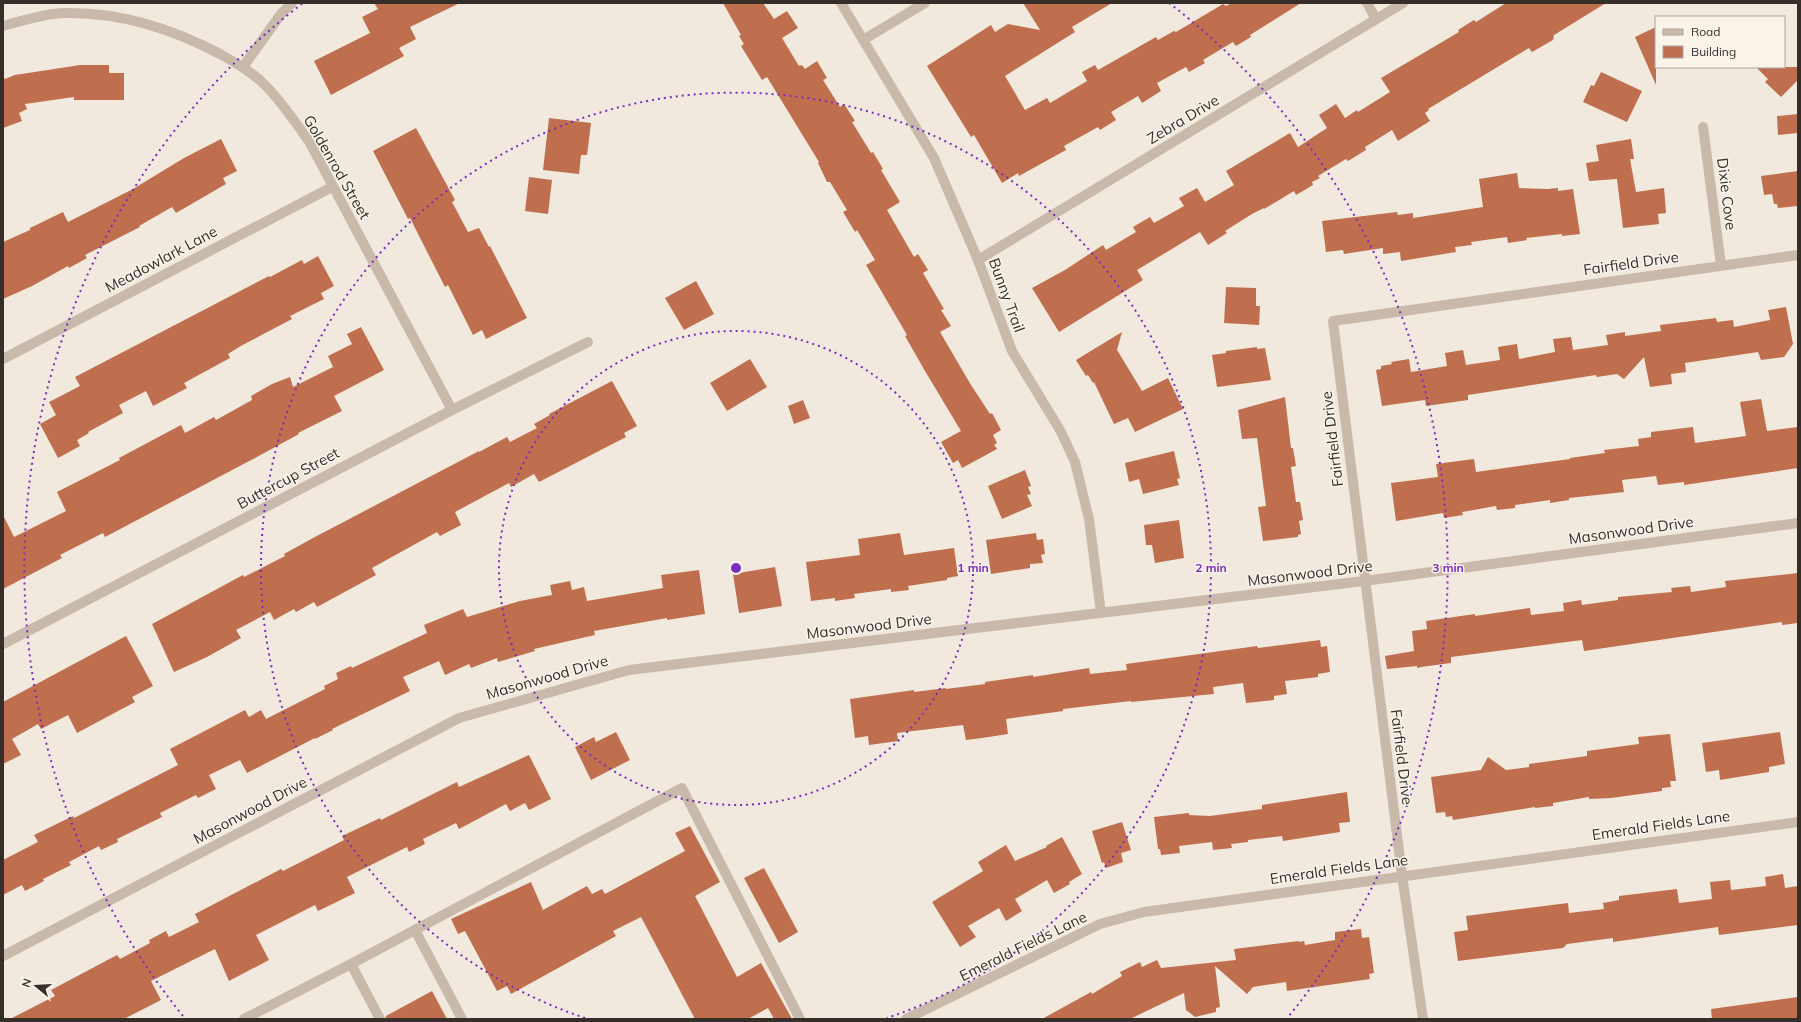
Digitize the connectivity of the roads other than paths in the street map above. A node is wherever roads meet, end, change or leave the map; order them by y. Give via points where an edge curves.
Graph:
1 (292, 3) edge
2 (841, 3) edge
3 (925, 3) edge
4 (1366, 3) edge
5 (1403, 3) edge
6 (1376, 19) junction
7 (3, 26) edge
8 (863, 40) junction
9 (243, 67) junction
10 (1703, 127) dead end
11 (332, 187) junction
12 (1798, 255) edge
13 (978, 260) junction
14 (1721, 265) junction
15 (588, 342) dead end
16 (3, 359) edge
17 (452, 410) junction
18 (1798, 523) edge
19 (1364, 581) junction
20 (1101, 613) junction
21 (3, 644) edge
22 (1798, 822) edge
23 (1402, 875) junction
24 (415, 930) junction
25 (3, 956) edge
26 (351, 964) junction
27 (244, 1019) edge
28 (380, 1019) edge
29 (462, 1019) edge
30 (800, 1019) edge
31 (906, 1019) edge
32 (1423, 1019) edge

1 - 9 street
2 - 8 street, Bunny Trail
3 - 8 street
4 - 6 street
5 - 6 street, Zebra Drive
6 - 13 street, Zebra Drive
7 - 9 street, Goldenrod Street via 64,12 104,15 144,23 181,35
8 - 13 street, Bunny Trail via 934,158
9 - 11 street, Goldenrod Street via 265,85 290,115 310,143
10 - 14 street, Dixie Cove
11 - 16 street, Meadowlark Lane
11 - 17 street, Goldenrod Street
12 - 14 street, Fairfield Drive
13 - 20 street, Bunny Trail via 1012,351 1060,430 1075,462 1089,519
14 - 19 street, Fairfield Drive via 1333,321
15 - 17 street, Buttercup Street
17 - 21 street, Buttercup Street
18 - 19 street, Masonwood Drive
19 - 20 street, Masonwood Drive
19 - 23 street, Fairfield Drive
20 - 25 street, Masonwood Drive via 628,670 459,718
22 - 23 street, Emerald Fields Lane
23 - 31 street, Emerald Fields Lane via 1144,912 1100,924
23 - 32 street, Fairfield Drive
24 - 26 street
24 - 29 street
24 - 30 street via 682,788
26 - 27 street
26 - 28 street

